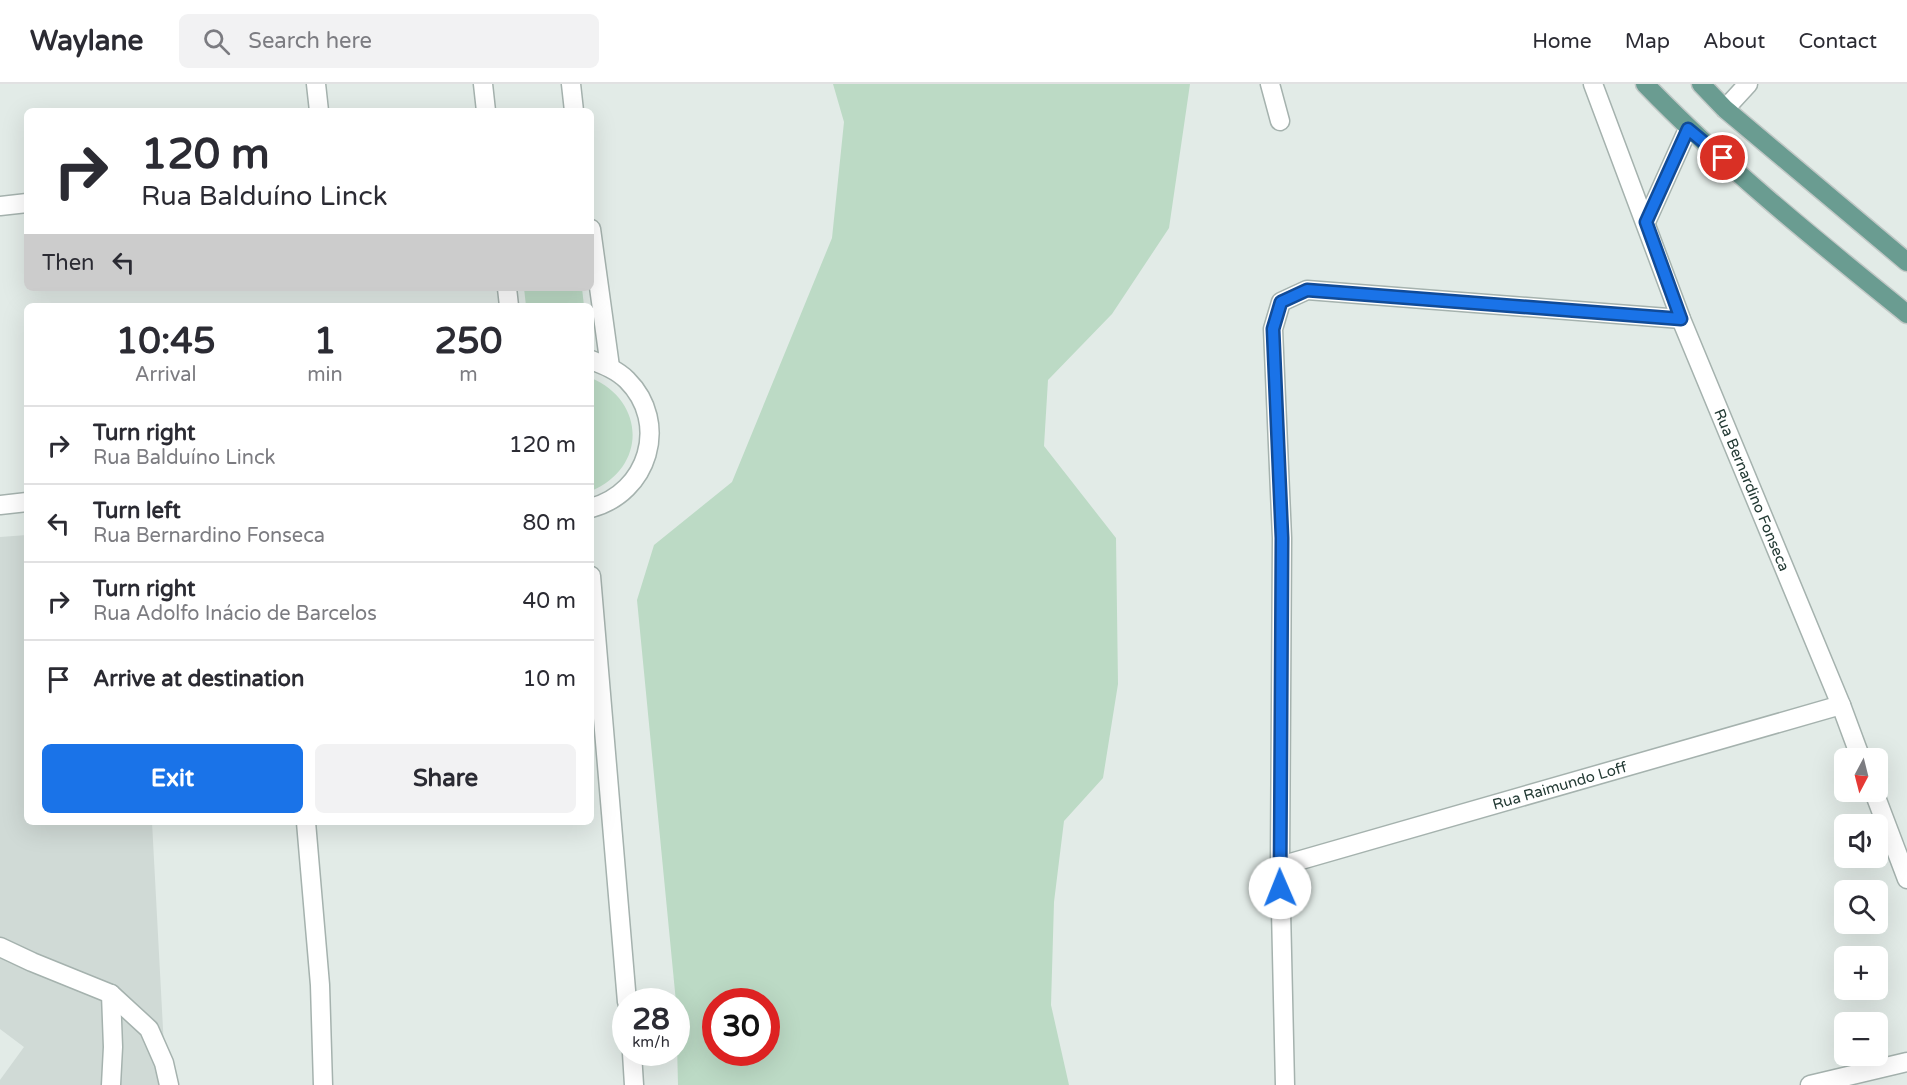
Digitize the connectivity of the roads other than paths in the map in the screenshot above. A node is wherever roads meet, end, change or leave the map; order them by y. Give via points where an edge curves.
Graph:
1 (316, 84) edge
2 (483, 84) edge
3 (571, 84) edge
4 (1270, 84) edge
5 (1593, 84) edge
6 (1645, 84) edge
7 (1701, 84) edge
8 (1748, 84) edge
9 (319, 108) edge
10 (486, 108) edge
11 (574, 108) edge
12 (1725, 110) junction
13 (1280, 121) dead end
14 (1688, 129) junction
15 (24, 203) edge
16 (0, 206) edge
17 (1646, 222) junction
18 (594, 251) edge
19 (1907, 262) edge
20 (1907, 314) edge
21 (1681, 319) junction
22 (594, 361) edge
23 (610, 368) junction
24 (24, 502) edge
25 (0, 505) edge
26 (594, 507) edge
27 (594, 612) edge
28 (1841, 705) junction
29 (1857, 748) edge
30 (1878, 802) edge
31 (306, 825) edge
32 (1280, 866) junction
33 (1907, 879) edge
34 (0, 947) edge
35 (626, 988) edge
36 (111, 994) junction
37 (1907, 1062) edge
38 (633, 1066) edge
39 (111, 1085) edge
40 (169, 1085) edge
41 (323, 1085) edge
42 (634, 1085) edge
43 (1285, 1085) edge
44 (1810, 1085) edge

1 - 9 street
2 - 10 street
3 - 11 street
4 - 13 street
5 - 17 street, Rua Bernardino Fonseca
6 - 14 main road
7 - 12 main road
8 - 12 street
12 - 19 main road
14 - 17 street
14 - 20 main road
15 - 16 street
17 - 21 street, Rua Bernardino Fonseca
18 - 23 street
21 - 28 street, Rua Bernardino Fonseca
21 - 32 street via 1307,290 1281,302 1273,329 1282,538
22 - 23 street
23 - 26 street via 627,380 647,411 649,448 633,482 620,495
24 - 25 street
27 - 35 street
28 - 29 street, Rua Bernardino Fonseca
28 - 32 street, Rua Raimundo Loff
30 - 33 street
31 - 41 street via 320,985
32 - 43 street
34 - 36 street
36 - 39 street
36 - 40 street via 149,1029 165,1063
37 - 44 street
38 - 42 street

